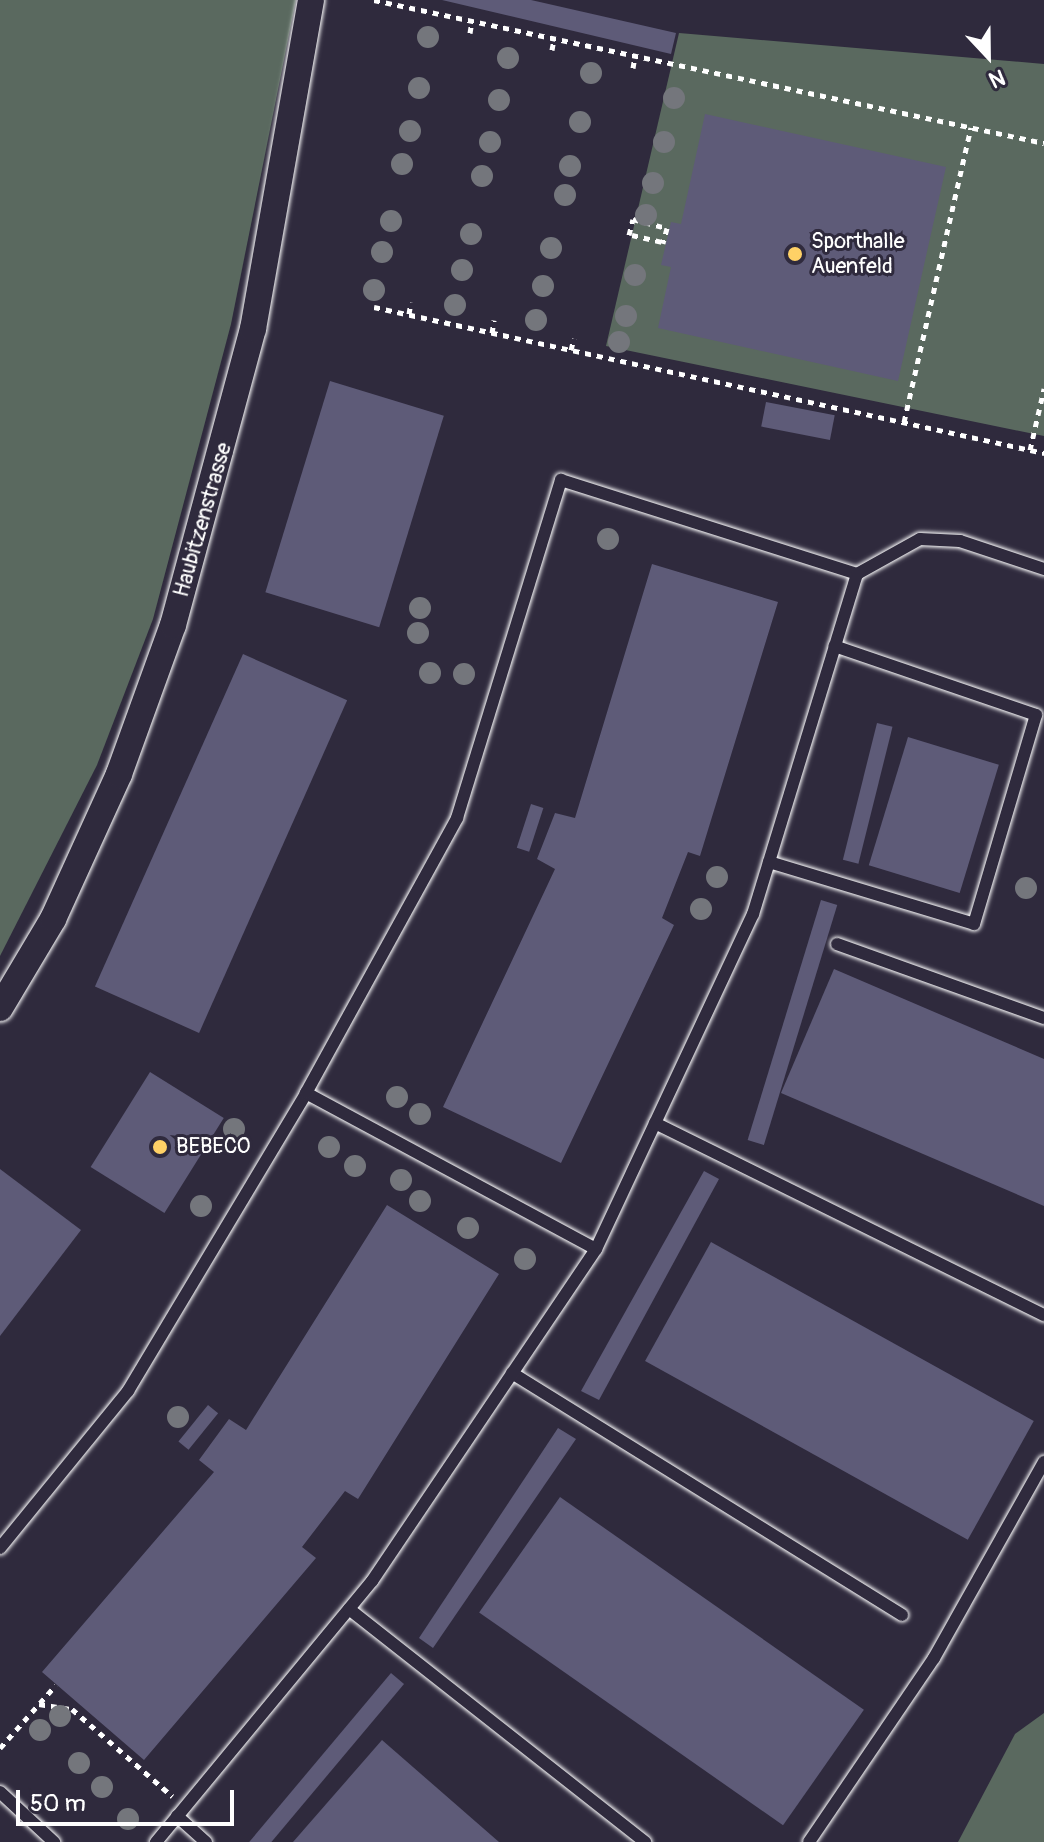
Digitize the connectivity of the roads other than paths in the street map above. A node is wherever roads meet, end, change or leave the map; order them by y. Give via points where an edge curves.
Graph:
1 (311, 0) edge
2 (1044, 569) edge
3 (857, 574) junction
4 (835, 646) junction
5 (769, 862) junction
6 (837, 944) dead end
7 (0, 1008) edge
8 (1044, 1018) edge
9 (306, 1093) junction
10 (655, 1123) junction
11 (596, 1249) junction
12 (1044, 1315) edge
13 (512, 1373) junction
14 (1044, 1462) edge
15 (0, 1548) edge
16 (349, 1609) junction
17 (902, 1615) dead end
18 (0, 1792) edge
19 (181, 1812) junction
20 (54, 1842) edge
21 (156, 1842) edge
22 (206, 1842) edge
23 (645, 1842) edge
24 (809, 1842) edge

1 - 7 street, Haubitzenstrasse via 253,329 177,611 112,788 53,919
2 - 3 lane via 960,541 920,539
3 - 4 lane
3 - 9 lane via 561,480 457,818
4 - 5 lane
4 - 5 lane via 1036,715 979,909 974,924
5 - 10 lane via 753,914
6 - 8 lane
9 - 11 lane
9 - 15 lane via 128,1391
10 - 11 lane
10 - 12 lane
11 - 13 lane
13 - 16 lane
13 - 17 lane
14 - 24 lane via 934,1658
16 - 19 lane
16 - 23 lane
18 - 20 lane
19 - 21 lane
19 - 22 lane

